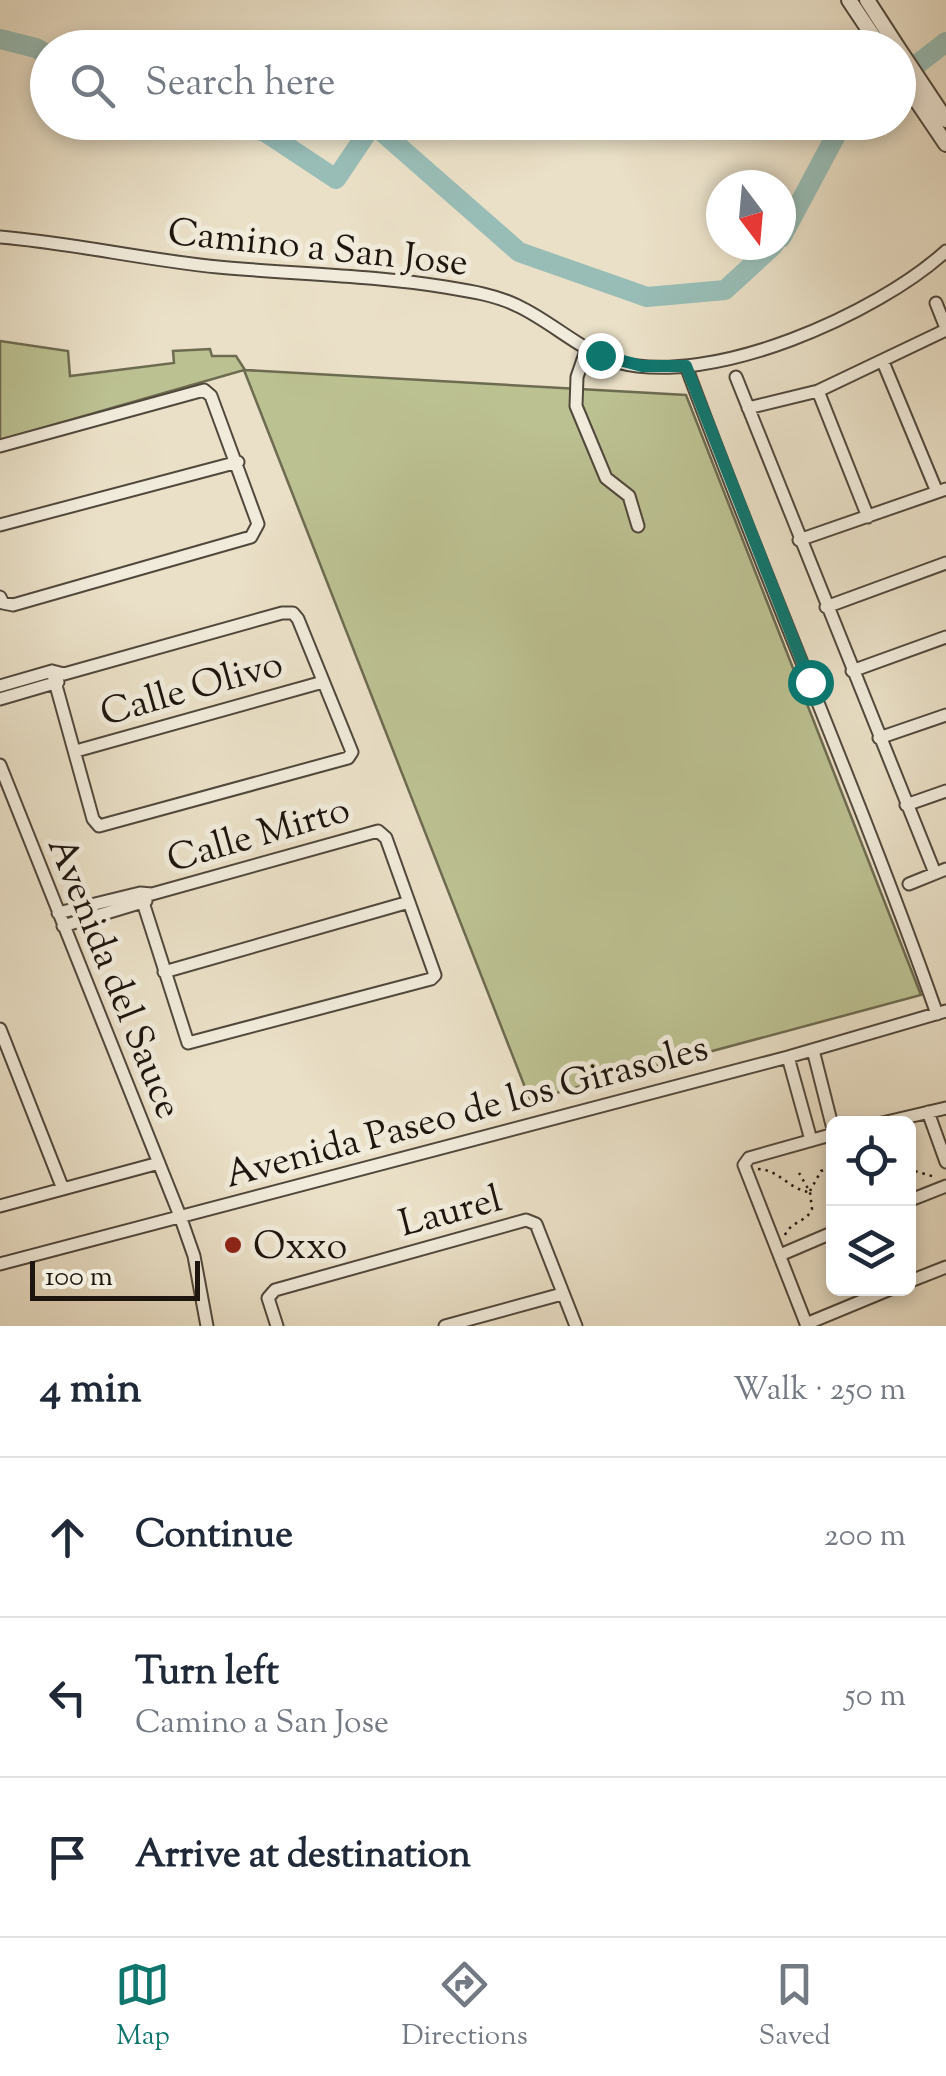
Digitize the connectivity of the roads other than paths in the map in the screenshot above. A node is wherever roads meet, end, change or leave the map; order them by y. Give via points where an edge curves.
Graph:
1 (849, 0) edge
2 (867, 0) edge
3 (869, 30) edge
4 (886, 30) edge
5 (916, 81) edge
6 (916, 97) edge
7 (944, 132) edge
8 (0, 237) edge
9 (946, 251) edge
10 (936, 303) dead end
11 (946, 329) edge
12 (587, 348) junction
13 (883, 362) junction
14 (686, 366) junction
15 (736, 377) dead end
16 (818, 391) junction
17 (748, 408) junction
18 (0, 446) edge
19 (238, 462) junction
20 (941, 490) edge
21 (868, 517) junction
22 (0, 525) edge
23 (638, 526) dead end
24 (799, 540) junction
25 (946, 563) edge
26 (3, 600) edge
27 (826, 607) junction
28 (946, 638) edge
29 (852, 670) junction
30 (58, 676) junction
31 (323, 682) junction
32 (0, 686) edge
33 (0, 700) edge
34 (946, 715) edge
35 (879, 738) junction
36 (76, 750) junction
37 (0, 765) edge
38 (946, 791) edge
39 (906, 806) junction
40 (940, 871) edge
41 (909, 884) dead end
42 (145, 897) junction
43 (409, 902) junction
44 (58, 913) junction
45 (63, 926) junction
46 (164, 972) junction
47 (942, 1012) edge
48 (0, 1028) edge
49 (812, 1050) junction
50 (788, 1057) junction
51 (946, 1108) edge
52 (928, 1112) junction
53 (829, 1116) edge
54 (911, 1116) edge
55 (826, 1136) edge
56 (811, 1140) junction
57 (946, 1162) edge
58 (159, 1164) junction
59 (945, 1186) edge
60 (63, 1189) junction
61 (916, 1198) edge
62 (0, 1206) edge
63 (180, 1216) junction
64 (826, 1234) edge
65 (778, 1248) junction
66 (0, 1264) edge
67 (946, 1267) edge
68 (916, 1279) edge
69 (562, 1294) junction
70 (874, 1296) edge
71 (806, 1325) edge
72 (207, 1326) edge
73 (276, 1326) edge
74 (445, 1326) edge
75 (576, 1326) edge

1 - 3 street
2 - 4 street
5 - 7 street
6 - 7 street
8 - 12 street, Camino a San Jose via 492,295
9 - 14 street, Camino a San Jose via 912,280 840,321
10 - 11 street
11 - 13 street
12 - 14 street, Camino a San Jose via 630,364
12 - 23 street via 576,406 606,478 629,496
13 - 16 street
13 - 20 street
14 - 47 street
15 - 17 street
16 - 17 street
16 - 21 street
17 - 24 street
18 - 19 street via 204,390
19 - 22 street
19 - 26 street via 255,507 258,528 251,537
20 - 21 street
21 - 24 street
24 - 27 street
25 - 27 street
27 - 29 street
28 - 29 street
29 - 35 street
30 - 31 street via 293,613
30 - 32 street
30 - 33 street
30 - 36 street
31 - 36 street, Calle Olivo
31 - 36 street via 351,755 96,825
34 - 35 street
35 - 39 street
37 - 44 street, Avenida del Sauce
38 - 39 street
39 - 40 street
40 - 41 street
42 - 43 street, Calle Mirto via 374,830 381,832
42 - 44 street, Calle Mirto
42 - 45 street, Calle Mirto
42 - 46 street
43 - 46 street
43 - 46 street via 431,979 188,1043
44 - 45 street, Avenida del Sauce
45 - 58 street, Avenida del Sauce
47 - 49 street, Avenida Paseo de los Girasoles
48 - 60 street
49 - 50 street, Avenida Paseo de los Girasoles
49 - 53 street
50 - 56 street
50 - 63 street, Avenida Paseo de los Girasoles
51 - 52 street
52 - 54 street
52 - 57 street
55 - 56 street
56 - 65 street via 744,1165
58 - 60 street
58 - 63 street, Avenida del Sauce
59 - 61 street
60 - 62 street
63 - 66 street, Avenida Paseo de los Girasoles
63 - 72 street, Avenida del Sauce
64 - 65 street
65 - 71 street
67 - 68 street
69 - 73 street, Laurel via 532,1220 270,1293
69 - 74 street
69 - 75 street
70 - 71 street

